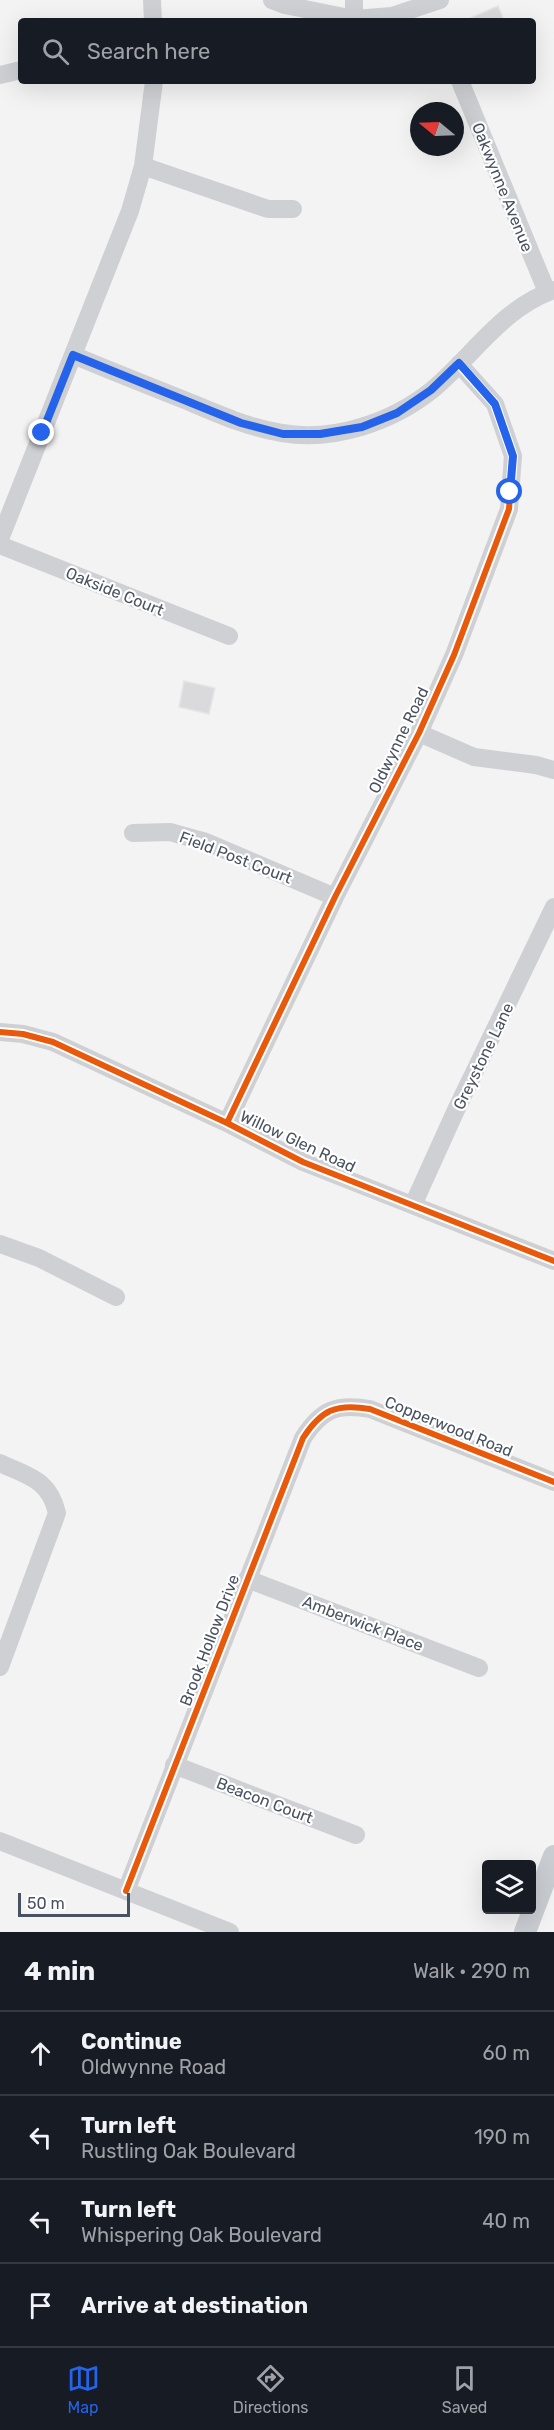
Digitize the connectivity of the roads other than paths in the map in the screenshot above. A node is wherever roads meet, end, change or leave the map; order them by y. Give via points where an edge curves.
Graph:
1 (152, 0) edge
2 (272, 0) edge
3 (354, 0) edge
4 (434, 9) edge
5 (153, 18) edge
6 (349, 18) edge
7 (354, 18) edge
8 (367, 18) edge
9 (18, 71) edge
10 (0, 75) edge
11 (154, 84) edge
12 (461, 84) edge
13 (143, 166) junction
14 (293, 209) dead end
15 (550, 291) edge
16 (73, 355) junction
17 (459, 363) junction
18 (0, 539) edge
19 (0, 545) edge
20 (229, 636) dead end
21 (419, 732) junction
22 (554, 770) edge
23 (133, 833) dead end
24 (335, 897) junction
25 (554, 908) edge
26 (0, 1032) edge
27 (227, 1123) junction
28 (413, 1205) junction
29 (0, 1244) edge
30 (554, 1261) edge
31 (116, 1297) dead end
32 (332, 1409) joint
33 (0, 1463) edge
34 (554, 1482) edge
35 (248, 1578) junction
36 (0, 1667) edge
37 (479, 1668) dead end
38 (174, 1765) junction
39 (356, 1835) dead end
40 (0, 1841) edge
41 (554, 1856) edge
42 (549, 1882) edge
43 (126, 1891) junction
44 (230, 1932) edge
45 (525, 1932) edge

1 - 5 street
2 - 6 street
3 - 7 street
4 - 8 street
9 - 10 street
11 - 13 street
12 - 15 street, Oakwynne Avenue
13 - 14 street via 268,209
13 - 16 street via 130,211
15 - 17 street via 518,307
16 - 17 street via 241,423 283,434 320,434 362,427 397,413 431,390
16 - 18 street
17 - 21 street, Oldwynne Road via 495,404 513,456 509,510 454,655
19 - 20 street, Oakside Court
21 - 22 street via 474,757
21 - 24 street, Oldwynne Road
23 - 24 street, Field Post Court via 170,832 206,842
24 - 27 street, Oldwynne Road
25 - 28 street, Greystone Lane
26 - 27 street, Willow Glen Road via 53,1042
27 - 28 street, Willow Glen Road via 303,1162
28 - 30 street, Willow Glen Road
29 - 31 street via 39,1258
32 - 34 street, Copperwood Road via 370,1408
32 - 35 street, Brook Hollow Drive via 314,1420 303,1438
33 - 36 street via 40,1483 53,1496 57,1513
35 - 37 street, Amberwick Place
35 - 38 street, Brook Hollow Drive
38 - 39 street, Beacon Court
38 - 43 street, Brook Hollow Drive
40 - 43 street
41 - 42 main road
42 - 45 main road
43 - 44 street

